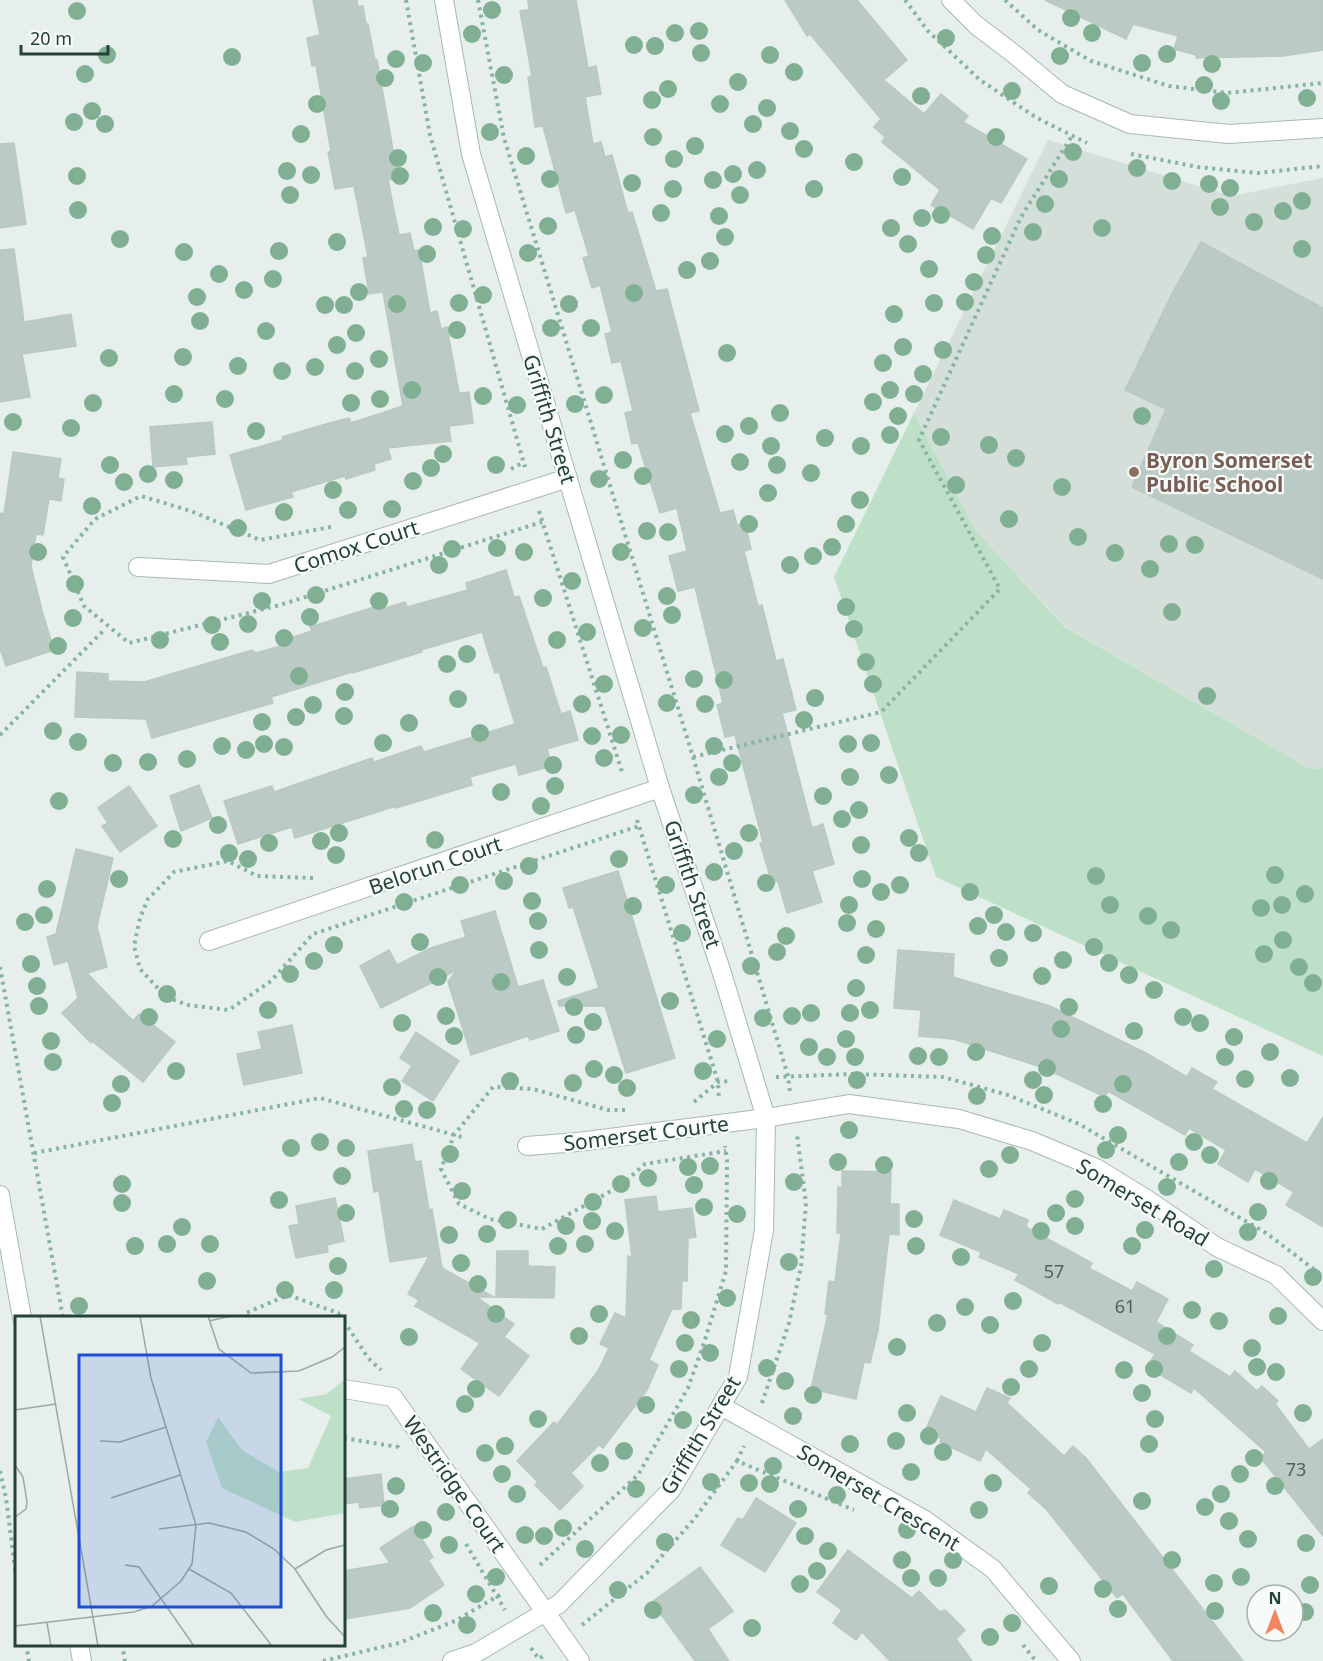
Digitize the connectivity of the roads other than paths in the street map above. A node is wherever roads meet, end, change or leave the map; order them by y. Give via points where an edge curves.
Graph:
1 (444, 0) edge
2 (951, 0) edge
3 (1323, 128) edge
4 (568, 478) junction
5 (138, 567) dead end
6 (660, 788) junction
7 (209, 941) dead end
8 (766, 1118) junction
9 (527, 1146) dead end
10 (0, 1195) edge
11 (22, 1316) edge
12 (1323, 1321) edge
13 (345, 1389) edge
14 (721, 1406) junction
15 (547, 1612) junction
16 (79, 1646) edge
17 (82, 1661) edge
18 (452, 1661) edge
19 (580, 1661) edge
20 (1071, 1661) edge

1 - 4 street, Griffith Street via 471,154
2 - 3 street via 1062,94 1130,124 1229,134
4 - 5 street, Comox Court via 269,574
4 - 6 street, Griffith Street
6 - 7 street, Belorun Court
6 - 8 street, Griffith Street
8 - 9 street, Somerset Courte
8 - 12 street, Somerset Road via 849,1104 959,1119 1032,1141 1096,1168 1217,1247 1276,1275
8 - 14 street, Griffith Street via 764,1230 738,1377
10 - 11 street
13 - 15 street, Westridge Court via 393,1397
14 - 15 street, Griffith Street via 671,1490
14 - 20 street, Somerset Crescent via 925,1520 993,1569
15 - 18 street, Griffith Street via 476,1653
15 - 19 street, Westridge Court
16 - 17 street

